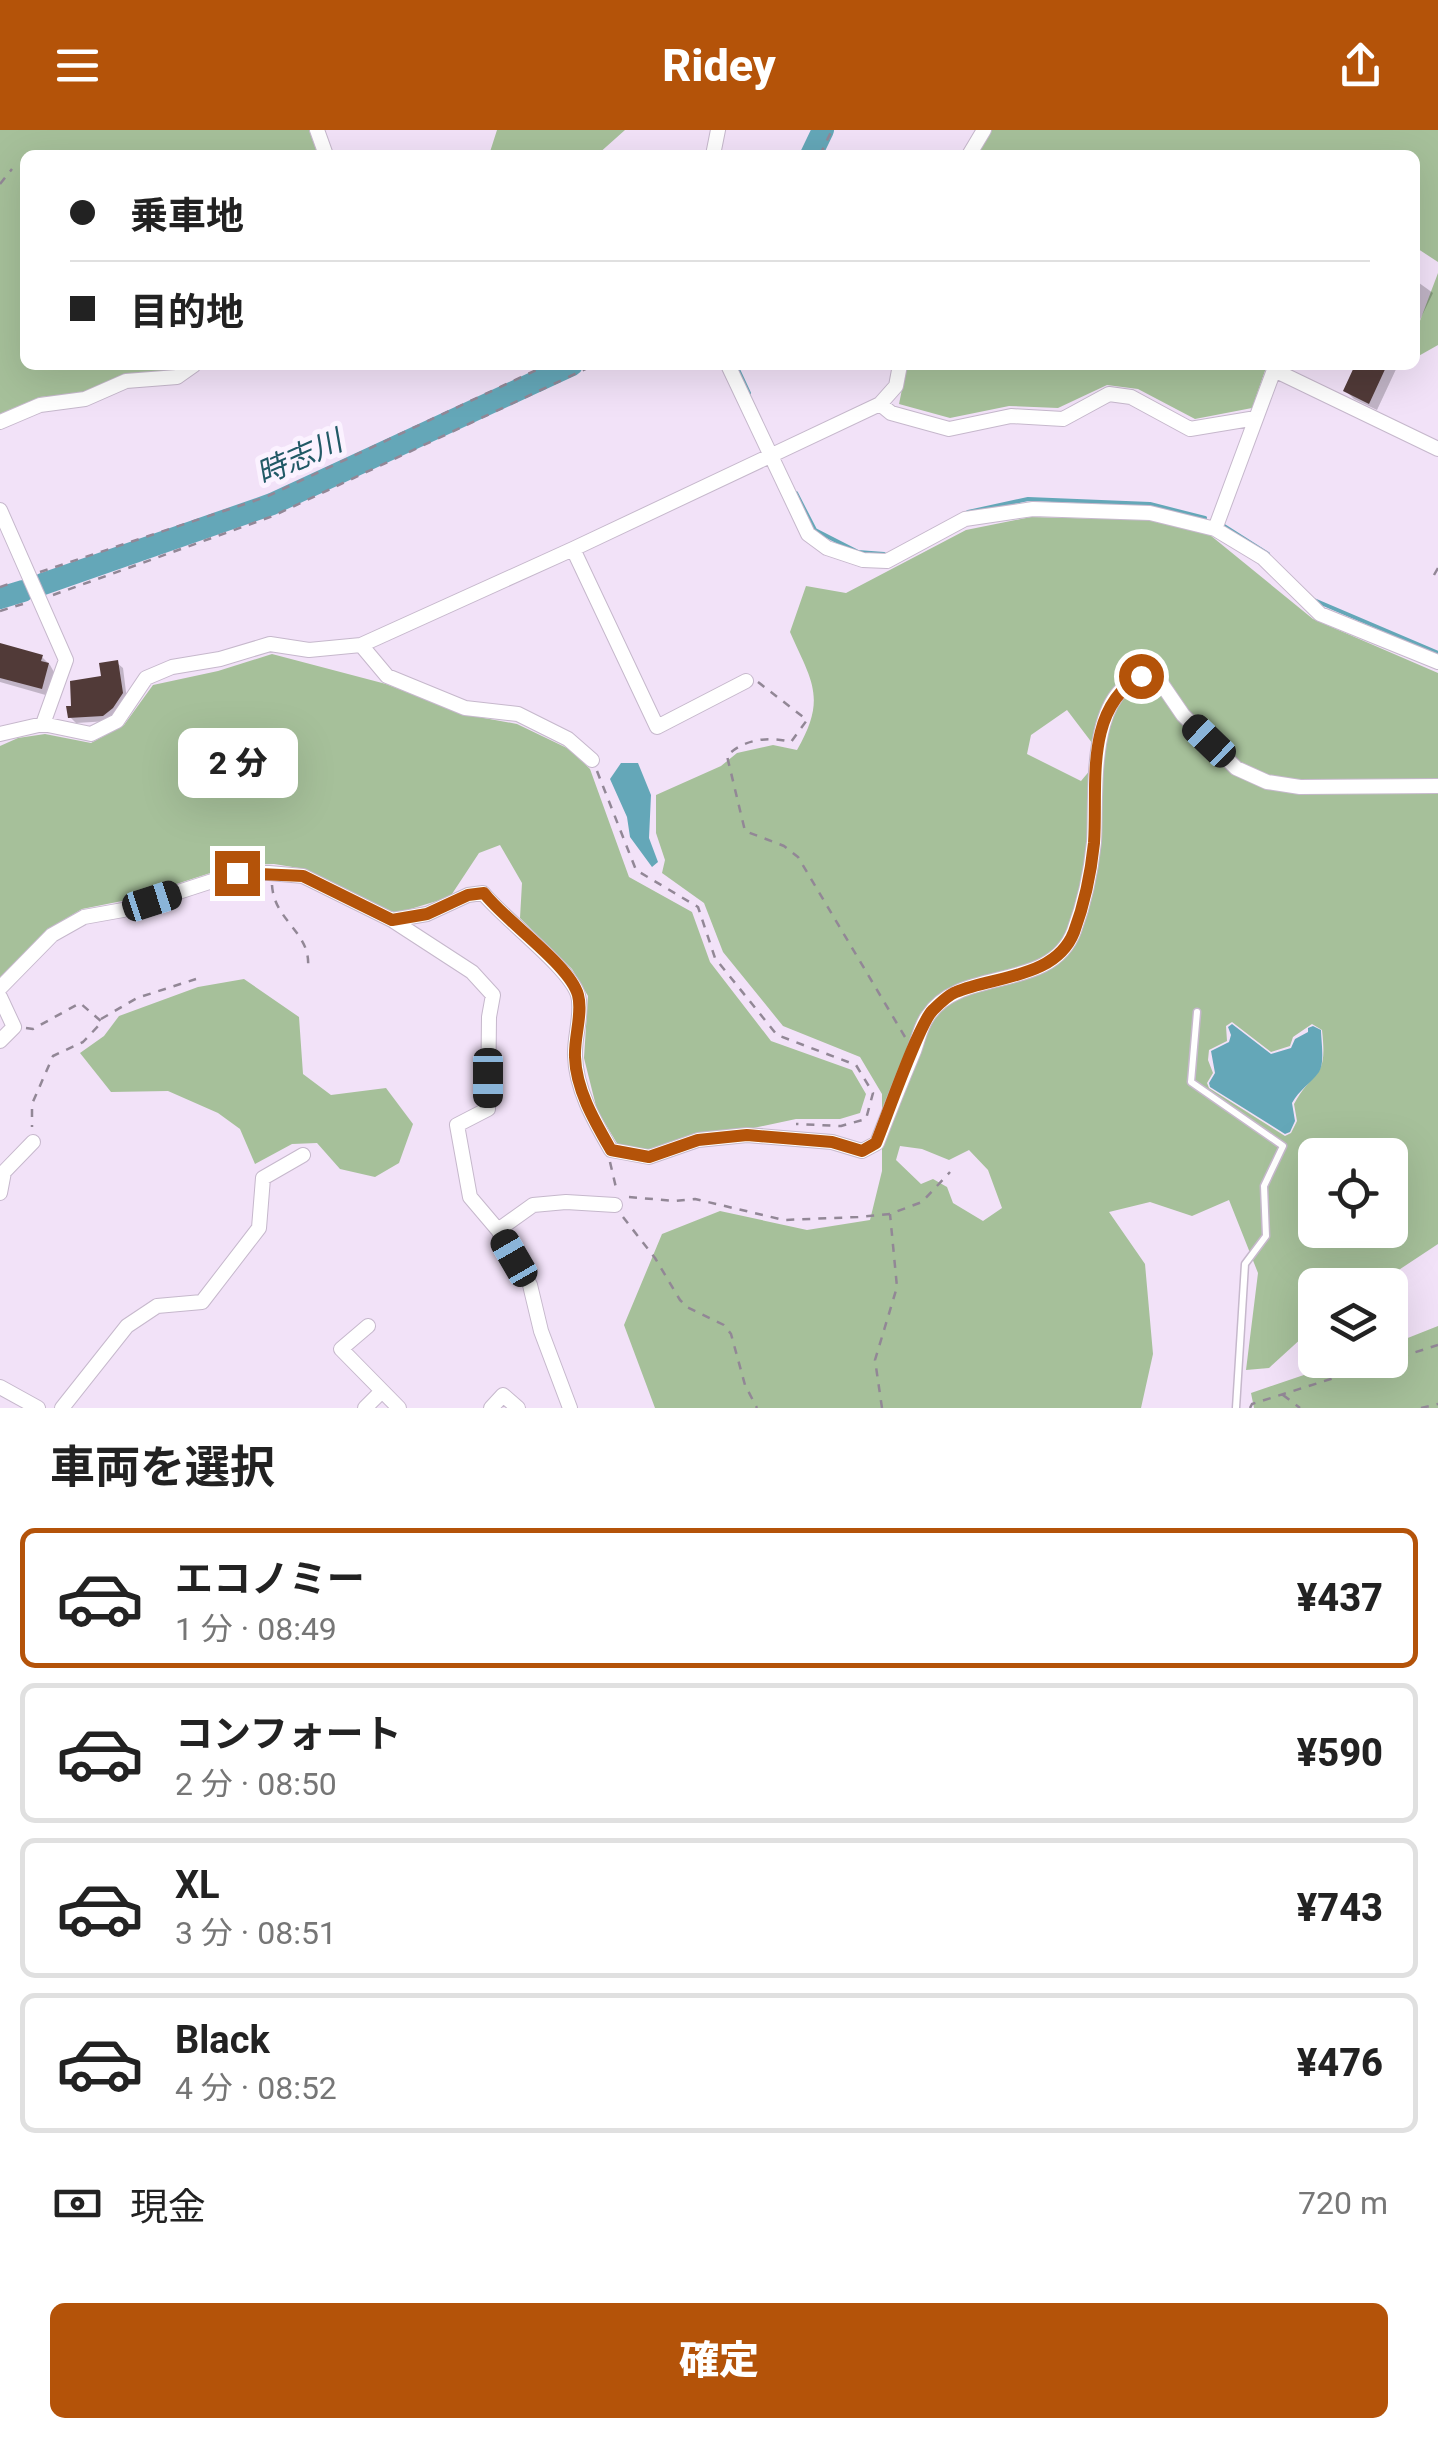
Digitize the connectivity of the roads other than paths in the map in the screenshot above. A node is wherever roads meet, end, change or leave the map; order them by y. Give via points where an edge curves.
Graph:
1 (187, 370) edge
2 (730, 370) edge
3 (899, 370) edge
4 (880, 404) junction
5 (1256, 418) junction
6 (0, 422) edge
7 (1438, 449) edge
8 (770, 456) junction
9 (0, 510) edge
10 (1215, 529) junction
11 (574, 549) junction
12 (361, 646) junction
13 (1438, 662) edge
14 (746, 682) road end
15 (43, 724) junction
16 (0, 734) edge
17 (592, 760) road end
18 (1438, 786) edge
19 (392, 920) junction
20 (0, 988) edge
21 (0, 996) edge
22 (1197, 1012) dead end
23 (0, 1042) edge
24 (33, 1142) road end
25 (303, 1155) dead end
26 (0, 1193) edge
27 (622, 1201) road end
28 (498, 1230) junction
29 (368, 1326) dead end
30 (0, 1387) edge
31 (382, 1391) junction
32 (38, 1408) edge
33 (62, 1408) edge
34 (365, 1408) edge
35 (399, 1408) edge
36 (491, 1408) edge
37 (518, 1408) edge
38 (570, 1408) edge
39 (1236, 1408) edge

1 - 6 street via 177,377 126,381
2 - 8 street
3 - 4 street via 896,386
4 - 5 street via 892,414 949,429 1012,416 1064,418 1109,394 1131,397 1190,429
4 - 8 street
5 - 7 street via 1274,370
5 - 10 street
8 - 10 street via 808,534 863,560 887,561 965,519 1032,509 1150,513
8 - 11 street
9 - 15 street via 66,660
10 - 13 street via 1263,558 1320,614
11 - 12 street
11 - 14 street via 657,727
12 - 15 street via 309,650 270,644 172,667 146,678 117,721 91,734
12 - 17 street via 386,676 466,708 518,714 568,738
15 - 16 street
18 - 19 street via 1267,782 1236,768 1182,715 1157,677 1128,683 1099,734 1094,847 1072,936 1056,956 1029,971 954,992 928,1014 876,1143 862,1151 747,1135 698,1140 649,1157 611,1150 588,1110 575,1060 578,996 565,972 484,893
19 - 20 street via 303,876 237,873 84,917 52,936
19 - 28 street via 472,972 493,995 488,1109 458,1125 470,1198
21 - 23 street via 14,1027
22 - 39 lane via 1192,1082 1284,1146 1264,1186 1266,1236 1245,1264
24 - 26 street via 4,1172
25 - 33 street via 263,1178 259,1228 202,1302 156,1306 127,1326
27 - 28 street via 534,1204
28 - 38 street via 530,1285
29 - 31 street via 340,1350
30 - 32 street
31 - 34 street
31 - 35 street
36 - 37 street via 503,1396

